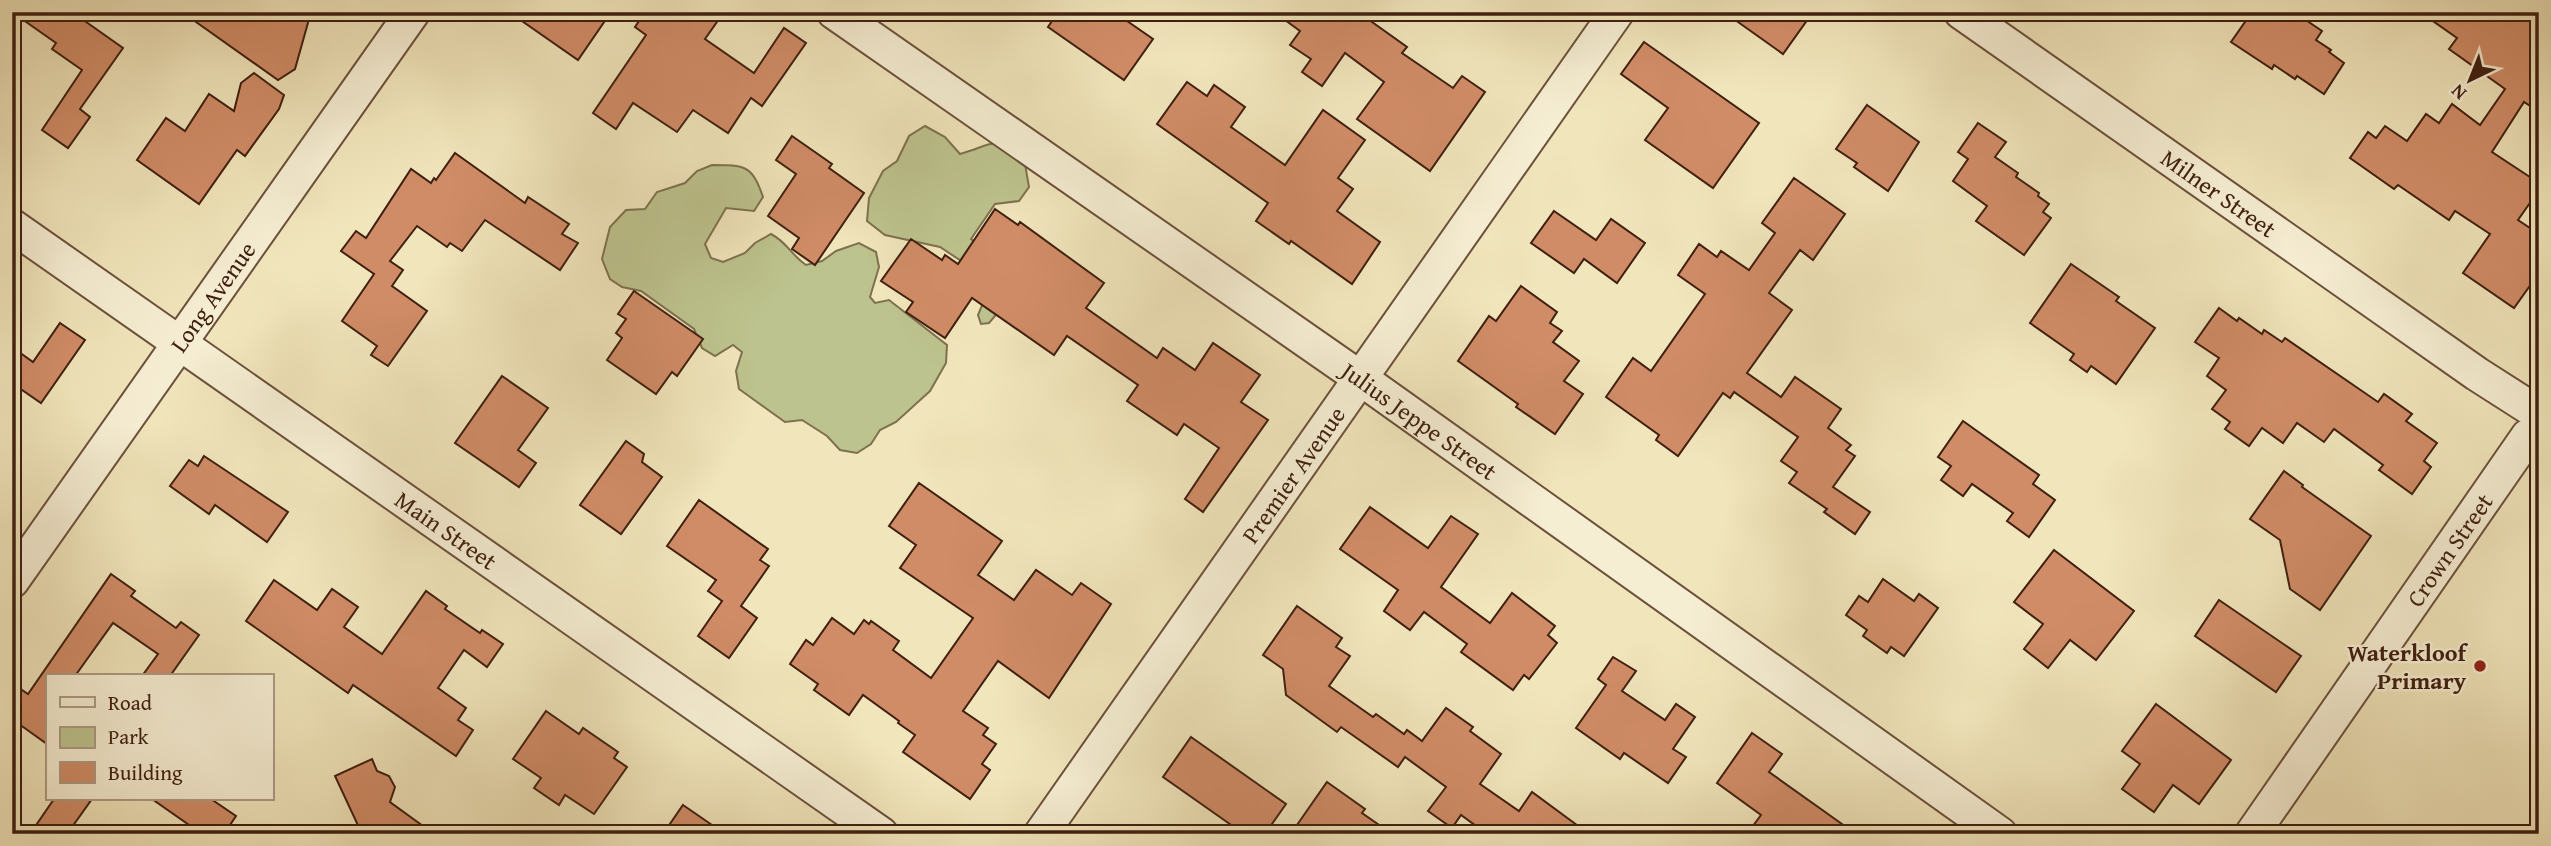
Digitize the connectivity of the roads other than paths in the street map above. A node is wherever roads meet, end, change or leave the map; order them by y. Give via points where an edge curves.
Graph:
1 (412, 12) edge
2 (834, 12) edge
3 (1618, 12) edge
4 (1961, 12) edge
5 (12, 226) edge
6 (179, 343) junction
7 (1360, 378) junction
8 (2535, 433) edge
9 (12, 581) edge
10 (881, 834) edge
11 (1041, 834) edge
12 (2000, 834) edge
13 (2252, 834) edge
14 (2273, 834) edge

1 - 6 street, Long Avenue
2 - 7 street, Julius Jeppe Street
3 - 7 street, Premier Avenue
4 - 8 street, Milner Street via 2477,374
5 - 6 street, Main Street
6 - 9 street, Long Avenue
6 - 10 street, Main Street
7 - 11 street, Premier Avenue
7 - 12 street, Julius Jeppe Street
8 - 13 street, Crown Street
8 - 14 street, Crown Street

